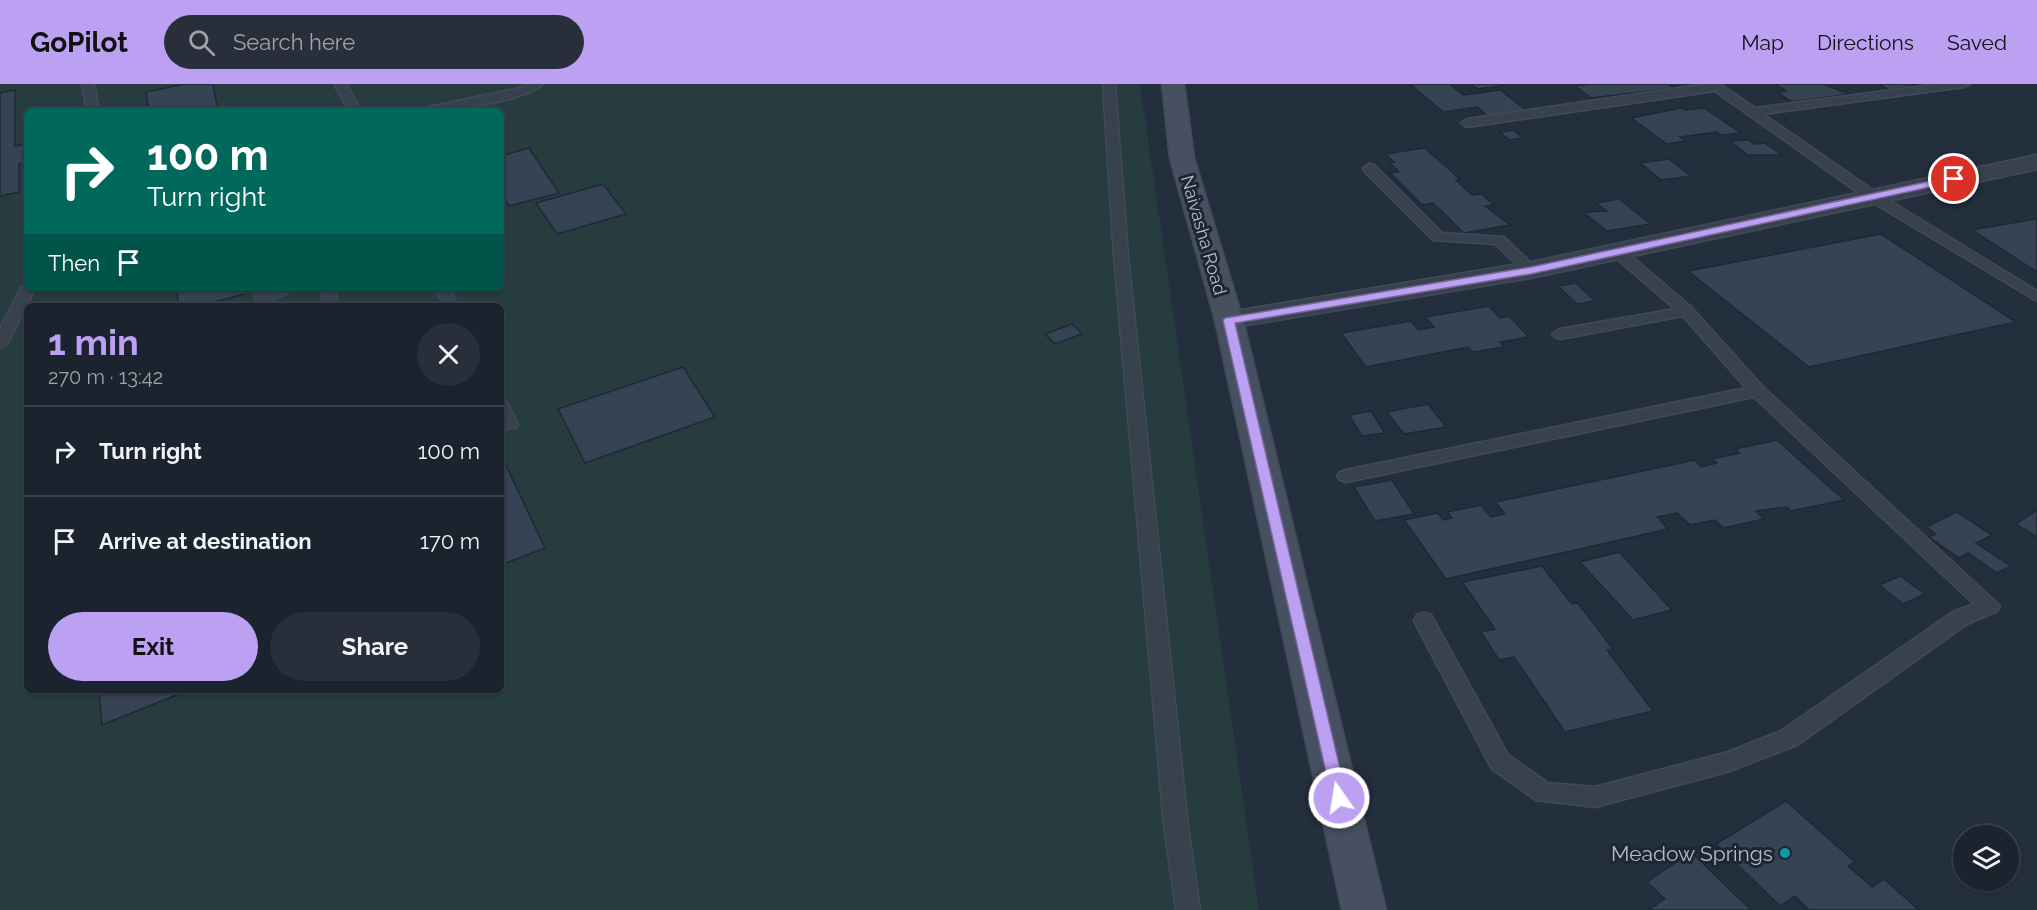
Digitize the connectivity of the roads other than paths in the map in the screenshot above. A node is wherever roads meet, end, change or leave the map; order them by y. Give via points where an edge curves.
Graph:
1 (88, 84) edge
2 (340, 84) edge
3 (537, 84) edge
4 (1108, 84) edge
5 (1173, 84) edge
6 (1964, 84) edge
7 (1713, 86) edge
8 (92, 108) edge
9 (353, 108) edge
10 (443, 108) edge
11 (1754, 112) junction
12 (1467, 123) dead end
13 (2037, 162) edge
14 (1369, 168) dead end
15 (1872, 196) junction
16 (1619, 253) junction
17 (1531, 270) junction
18 (26, 291) edge
19 (260, 291) edge
20 (284, 291) edge
21 (2037, 297) edge
22 (1687, 310) junction
23 (1229, 320) junction
24 (1560, 334) dead end
25 (0, 343) edge
26 (1757, 391) junction
27 (504, 412) edge
28 (510, 424) dead end
29 (1346, 476) dead end
30 (1424, 621) dead end
31 (1188, 910) edge
32 (1364, 910) edge

1 - 8 lane
2 - 9 lane
3 - 10 lane via 524,91
4 - 31 lane via 1121,256
5 - 23 main road, Naivasha Road via 1182,158
6 - 11 lane
7 - 11 lane
7 - 12 lane
11 - 15 lane
13 - 15 street
14 - 17 lane via 1438,237 1499,240
15 - 16 street
15 - 21 lane
16 - 17 street
16 - 22 lane
17 - 23 street
18 - 25 lane
19 - 20 lane via 263,300
22 - 24 lane
22 - 26 lane
23 - 32 main road, Naivasha Road
26 - 29 lane
26 - 30 lane via 1990,606 1960,618 1789,738 1730,761 1595,797 1544,792 1500,762
27 - 28 lane

